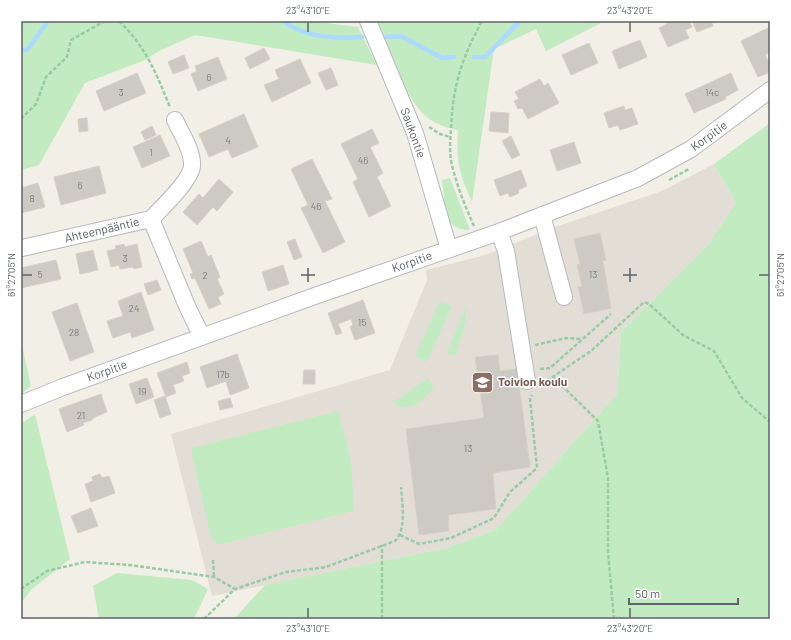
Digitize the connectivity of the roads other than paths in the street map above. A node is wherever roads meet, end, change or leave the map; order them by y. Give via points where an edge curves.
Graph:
1 (368, 21) edge
2 (770, 90) edge
3 (175, 120) road end
4 (542, 215) junction
5 (150, 219) junction
6 (499, 232) junction
7 (22, 248) edge
8 (449, 249) junction
9 (564, 297) dead end
10 (202, 337) junction
11 (531, 383) road end
12 (28, 400) edge

1 - 8 street, Saukontie via 415,133
2 - 4 street, Korpitie via 674,160 638,178
3 - 5 street via 185,141 192,167 176,192
4 - 6 street, Korpitie
4 - 9 street
5 - 7 street, Ahteenpääntie
5 - 10 street, Ahteenpääntie
6 - 8 street, Korpitie
6 - 11 street via 506,251 521,348
8 - 10 street, Korpitie
10 - 12 street, Korpitie

